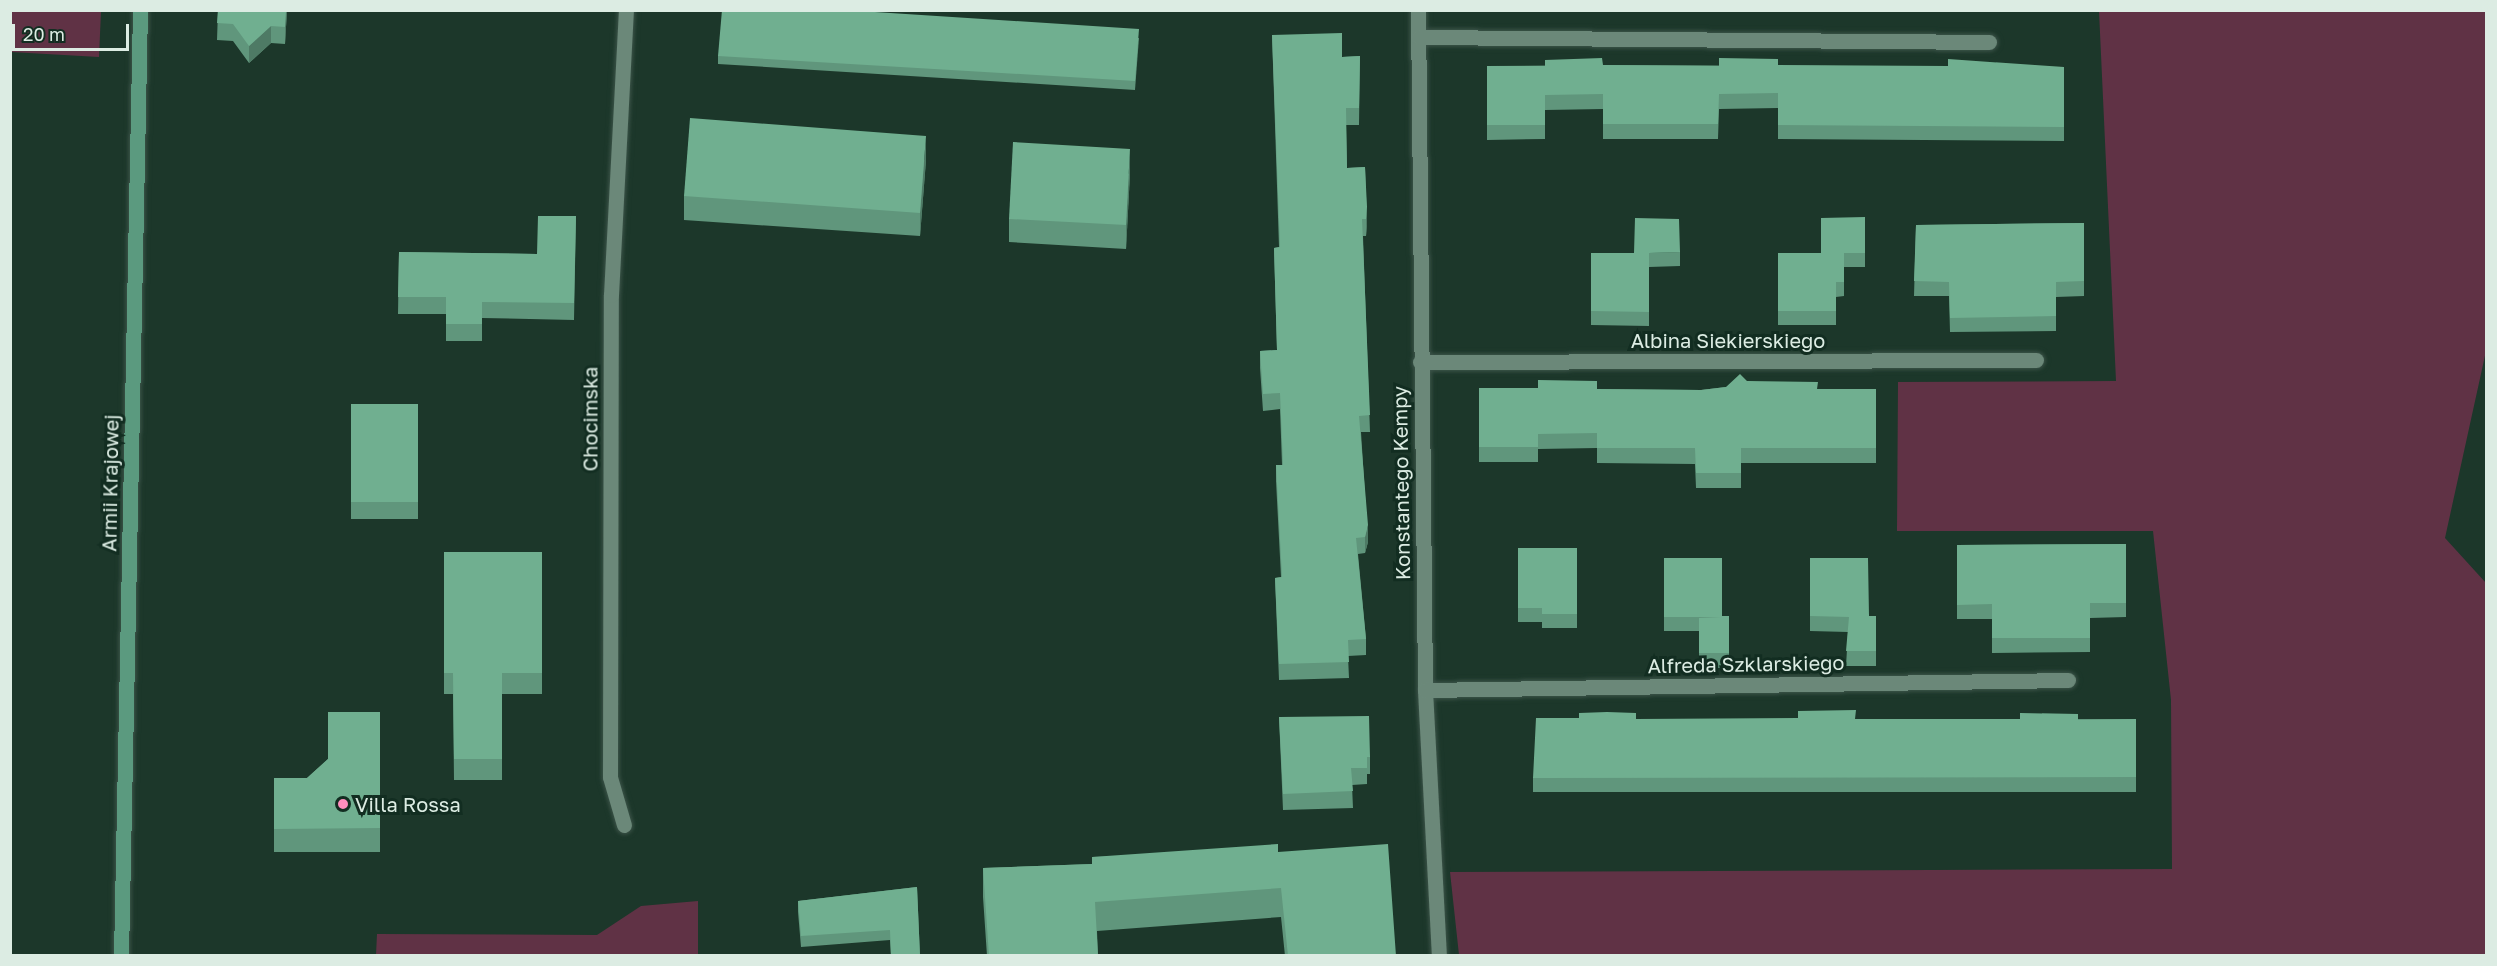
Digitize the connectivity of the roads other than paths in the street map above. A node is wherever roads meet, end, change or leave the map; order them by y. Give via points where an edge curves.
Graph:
1 (140, 10) edge
2 (626, 10) edge
3 (1418, 10) edge
4 (1419, 38) junction
5 (1989, 42) dead end
6 (2036, 360) dead end
7 (1420, 362) junction
8 (2068, 680) dead end
9 (1425, 690) junction
10 (624, 825) dead end
11 (121, 956) edge
12 (1439, 956) edge

1 - 11 street, Armii Krajowej
2 - 10 street, Chocimska via 611,295 610,777
3 - 4 street, Konstantego Kempy
4 - 5 street
4 - 7 street, Konstantego Kempy
6 - 7 street, Albina Siekierskiego
7 - 9 street, Konstantego Kempy
8 - 9 street, Alfreda Szklarskiego
9 - 12 street, Konstantego Kempy

